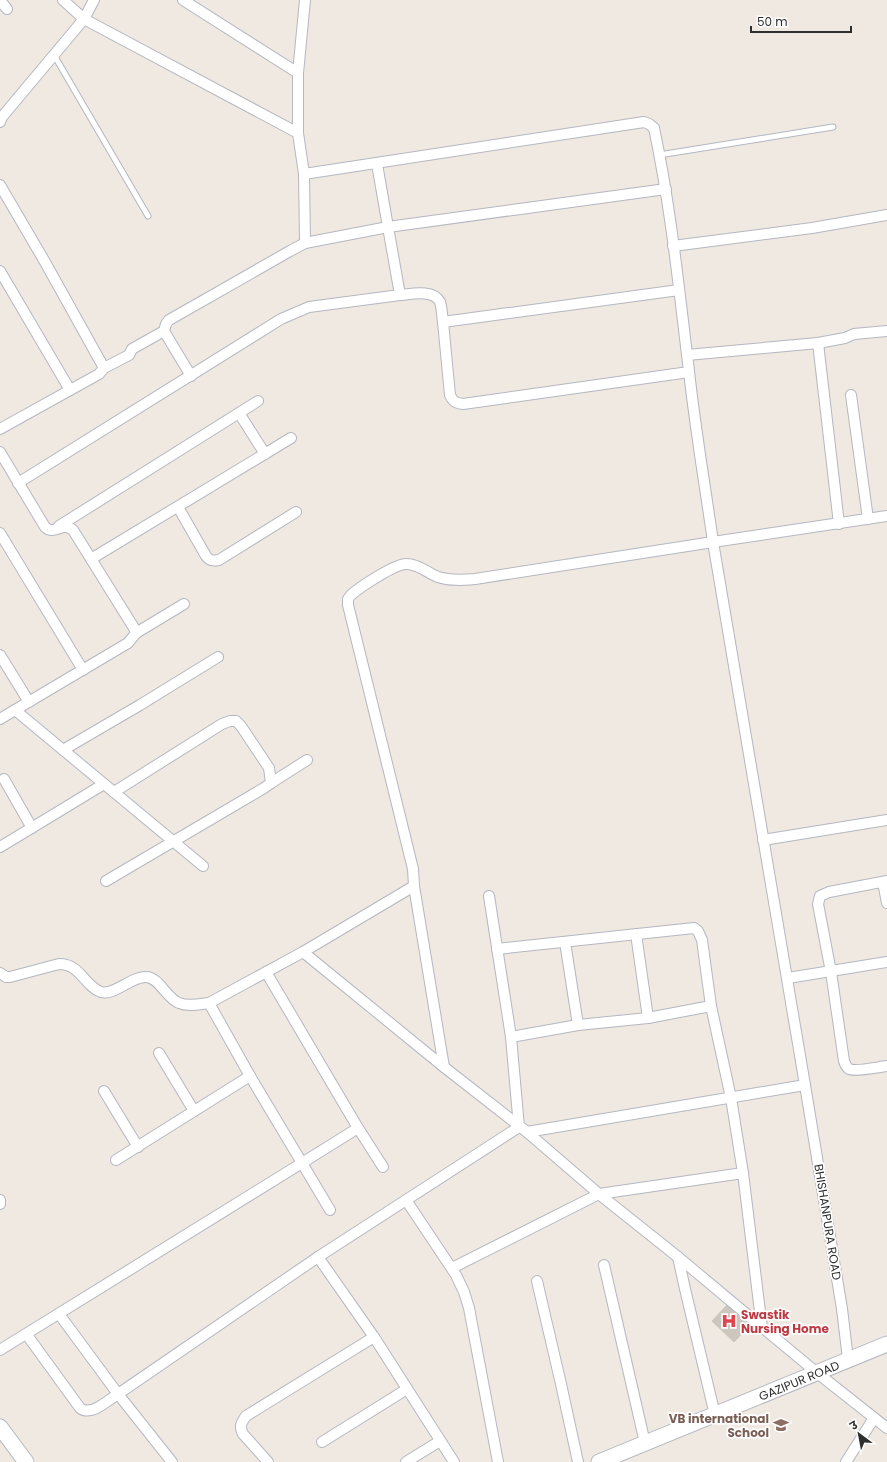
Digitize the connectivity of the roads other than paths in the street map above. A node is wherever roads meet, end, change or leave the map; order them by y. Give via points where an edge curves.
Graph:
1 (0, 0) edge
2 (63, 0) edge
3 (94, 0) edge
4 (183, 0) edge
5 (305, 0) edge
6 (7, 9) dead end
7 (84, 19) junction
8 (54, 55) junction
9 (298, 73) junction
10 (1, 117) edge
11 (834, 128) dead end
12 (298, 133) junction
13 (659, 155) junction
14 (377, 164) junction
15 (304, 174) junction
16 (0, 185) edge
17 (666, 189) junction
18 (887, 215) edge
19 (148, 216) dead end
20 (388, 227) junction
21 (305, 243) junction
22 (674, 246) junction
23 (0, 271) edge
24 (680, 290) junction
25 (400, 294) junction
26 (443, 322) junction
27 (164, 331) junction
28 (887, 331) edge
29 (818, 343) junction
30 (687, 355) junction
31 (104, 368) junction
32 (689, 372) junction
33 (191, 376) junction
34 (70, 390) junction
35 (851, 395) dead end
36 (258, 402) dead end
37 (239, 413) junction
38 (0, 429) edge
39 (291, 438) dead end
40 (0, 452) edge
41 (265, 454) junction
42 (18, 483) junction
43 (178, 507) junction
44 (296, 512) dead end
45 (887, 516) edge
46 (868, 519) junction
47 (839, 524) junction
48 (52, 530) junction
49 (0, 533) edge
50 (713, 542) junction
51 (91, 560) junction
52 (184, 604) dead end
53 (136, 633) junction
54 (0, 655) edge
55 (218, 657) dead end
56 (83, 670) junction
57 (29, 702) junction
58 (15, 710) junction
59 (0, 719) edge
60 (63, 750) junction
61 (307, 760) dead end
62 (4, 779) dead end
63 (271, 783) junction
64 (104, 784) junction
65 (114, 792) junction
66 (887, 820) edge
67 (32, 828) junction
68 (764, 840) junction
69 (173, 841) junction
70 (0, 847) edge
71 (203, 866) dead end
72 (106, 881) dead end
73 (885, 881) edge
74 (414, 886) junction
75 (489, 896) dead end
76 (887, 903) edge
77 (636, 934) junction
78 (565, 942) junction
79 (497, 949) junction
80 (303, 952) junction
81 (887, 962) edge
82 (266, 972) junction
83 (831, 972) junction
84 (0, 973) edge
85 (788, 978) junction
86 (209, 1003) junction
87 (711, 1006) junction
88 (648, 1018) junction
89 (578, 1025) junction
90 (511, 1037) junction
91 (159, 1053) dead end
92 (887, 1066) edge
93 (444, 1067) junction
94 (250, 1076) junction
95 (805, 1085) junction
96 (104, 1091) dead end
97 (731, 1098) junction
98 (194, 1111) junction
99 (358, 1128) junction
100 (523, 1129) junction
101 (138, 1147) junction
102 (116, 1160) dead end
103 (302, 1163) junction
104 (383, 1166) dead end
105 (743, 1173) junction
106 (599, 1194) junction
107 (0, 1200) edge
108 (406, 1200) junction
109 (0, 1204) edge
110 (330, 1210) dead end
111 (318, 1257) junction
112 (678, 1257) junction
113 (604, 1265) dead end
114 (452, 1268) junction
115 (537, 1281) dead end
116 (59, 1314) junction
117 (762, 1328) junction
118 (27, 1335) junction
119 (374, 1337) junction
120 (887, 1344) edge
121 (0, 1350) edge
122 (848, 1360) junction
123 (816, 1372) junction
124 (407, 1388) junction
125 (118, 1394) junction
126 (715, 1415) junction
127 (874, 1418) junction
128 (0, 1427) edge
129 (887, 1428) edge
130 (440, 1441) junction
131 (322, 1442) dead end
132 (645, 1443) junction
133 (26, 1462) edge
134 (172, 1462) edge
135 (268, 1462) edge
136 (406, 1462) edge
137 (454, 1462) edge
138 (498, 1462) edge
139 (578, 1462) edge
140 (599, 1462) edge
141 (846, 1462) edge

1 - 6 street
2 - 7 street
3 - 7 street
4 - 9 street
5 - 9 street
7 - 8 street
7 - 12 street
8 - 10 street
8 - 19 lane
9 - 12 street
11 - 13 lane
12 - 15 street
13 - 14 street, BHISHANPURA ROAD via 654,128 644,122
13 - 17 street, BHISHANPURA ROAD
14 - 15 street, BHISHANPURA ROAD
14 - 20 street
15 - 21 street
16 - 31 street
17 - 20 street
17 - 22 street, BHISHANPURA ROAD
18 - 22 street via 812,228
20 - 21 street
20 - 25 street
21 - 27 street via 169,320
22 - 24 street, BHISHANPURA ROAD
23 - 34 street
24 - 26 street
24 - 30 street, BHISHANPURA ROAD
25 - 26 street via 435,296 440,302
25 - 33 street via 309,307 282,319
26 - 32 street via 450,395 456,403
27 - 31 street via 132,349 129,355
27 - 33 street
28 - 29 street via 854,334
29 - 30 street
29 - 47 street
30 - 32 street, BHISHANPURA ROAD
31 - 34 street via 99,374
32 - 50 street, BHISHANPURA ROAD
33 - 42 street
34 - 38 street
35 - 46 street
36 - 37 street
37 - 41 street
37 - 48 street
39 - 41 street
40 - 42 street
41 - 43 street
42 - 48 street via 45,527
43 - 44 street via 206,556 213,561 219,560
43 - 51 street
45 - 46 street
46 - 47 street
47 - 50 street
48 - 51 street via 68,526
49 - 56 street
50 - 68 street, BHISHANPURA ROAD
50 - 74 street via 475,579 446,579 413,565 403,564 351,595 348,605 413,869
51 - 53 street
52 - 53 street
53 - 56 street via 128,643
54 - 57 street
55 - 60 street
56 - 57 street
57 - 58 street
58 - 59 street
58 - 60 street
60 - 64 street
61 - 63 street
62 - 67 street
63 - 65 street via 268,768 257,750 236,721 230,721
63 - 69 street
64 - 65 street
64 - 67 street
65 - 69 street
66 - 68 street
67 - 70 street
68 - 85 street, BHISHANPURA ROAD
69 - 71 street
69 - 72 street
73 - 76 street
73 - 83 street via 820,896 818,904
74 - 80 street
74 - 93 street
75 - 79 street
77 - 78 street
77 - 87 street via 694,928 698,931 702,940
77 - 88 street
78 - 79 street
78 - 89 street
79 - 90 street
80 - 82 street
80 - 93 street
81 - 83 street
82 - 86 street
82 - 99 street
83 - 85 street
83 - 92 street via 846,1066 850,1070 858,1070
84 - 86 street via 10,977 65,964 77,970 102,992 109,992 146,977 152,978 170,998 180,1004
85 - 95 street, BHISHANPURA ROAD
86 - 94 street
87 - 88 street
87 - 97 street
88 - 89 street
89 - 90 street
90 - 100 street
91 - 98 street
93 - 100 street
94 - 98 street
94 - 103 street
95 - 97 street
95 - 122 street, BHISHANPURA ROAD
96 - 101 street
97 - 100 street
97 - 105 street
98 - 101 street
99 - 103 street
99 - 104 street
100 - 106 street
100 - 108 street
101 - 102 street
103 - 110 street
103 - 116 street
105 - 106 street
105 - 117 street
106 - 112 street
106 - 114 street
107 - 109 street
108 - 111 street
108 - 114 street
111 - 119 street
111 - 125 street
112 - 117 street
112 - 126 street
113 - 132 street
114 - 138 street via 469,1308
115 - 139 street
116 - 118 street
116 - 125 street
117 - 123 street
118 - 121 street
118 - 125 street via 84,1411 94,1409
119 - 124 street
119 - 135 street via 246,1416 241,1423 243,1434
120 - 122 street, GAZIPUR ROAD
122 - 123 street, GAZIPUR ROAD
123 - 126 street, GAZIPUR ROAD
123 - 127 street
124 - 130 street
124 - 131 street
125 - 134 street
126 - 132 street, GAZIPUR ROAD
127 - 129 street
127 - 141 street
128 - 133 street
130 - 136 street
130 - 137 street
132 - 140 street, GAZIPUR ROAD

